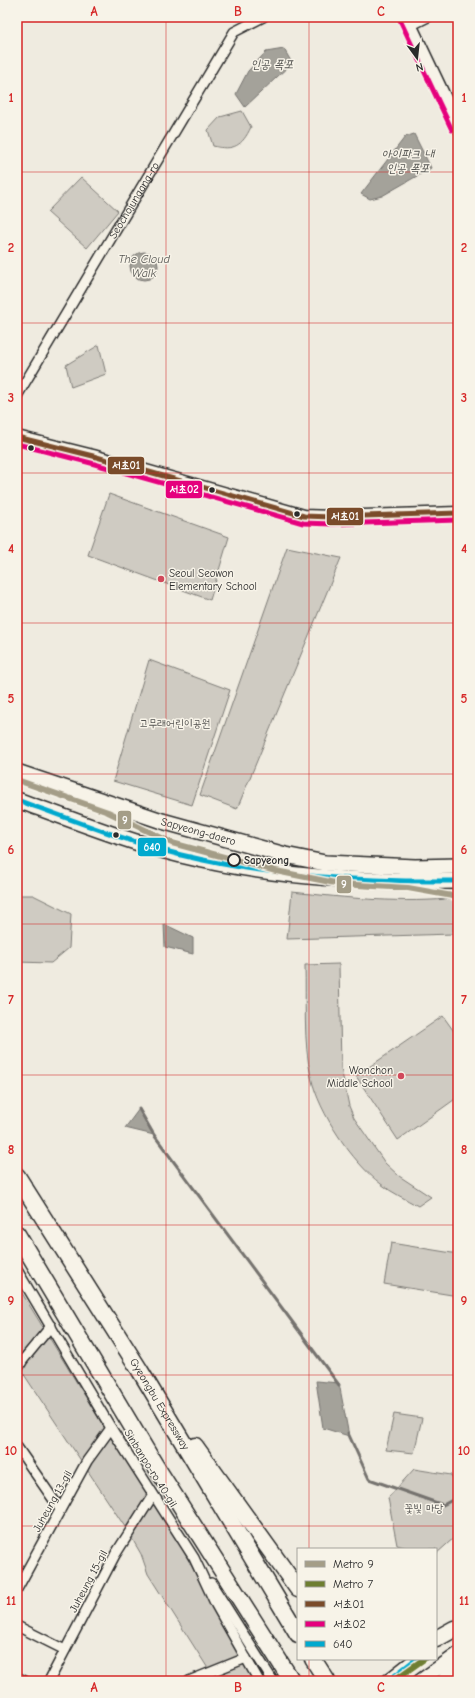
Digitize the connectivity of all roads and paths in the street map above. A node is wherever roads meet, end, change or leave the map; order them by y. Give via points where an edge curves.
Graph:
1 (263, 17) edge
2 (428, 17) edge
3 (408, 22) edge
4 (458, 127) edge
5 (17, 396) edge
6 (17, 437) edge
7 (458, 513) edge
8 (17, 772) edge
9 (17, 800) edge
10 (458, 866) edge
11 (458, 881) edge
12 (17, 1176) edge
13 (17, 1234) edge
14 (17, 1270) edge
15 (51, 1326) junction
16 (139, 1369) junction
17 (17, 1370) edge
18 (111, 1428) junction
19 (17, 1448) edge
20 (153, 1495) junction
21 (60, 1510) junction
22 (194, 1558) junction
23 (17, 1588) edge
24 (297, 1588) edge
25 (17, 1626) edge
26 (456, 1627) edge
27 (297, 1632) edge
28 (437, 1639) edge
29 (437, 1642) edge
30 (65, 1650) junction
31 (458, 1654) edge
32 (246, 1658) junction
33 (314, 1660) edge
34 (415, 1660) edge
35 (458, 1665) edge
36 (17, 1677) edge
37 (25, 1681) edge
38 (49, 1681) edge
39 (189, 1681) edge
40 (259, 1681) edge
41 (273, 1681) edge
42 (292, 1681) edge
43 (327, 1681) edge
44 (388, 1681) edge
45 (420, 1681) edge
46 (445, 1681) edge

1 - 5 street, Seochojungang-ro via 234,32
2 - 3 street
3 - 4 main road
6 - 7 street via 304,516
8 - 10 main road, Sapyeong-daero via 157,819 285,855 325,863
9 - 11 main road via 136,842 181,855 246,868 392,882
12 - 16 highway, Gyeongbu Expressway
13 - 42 highway via 155,1465
14 - 15 street, Sinbanpo-ro 40-gil
15 - 17 street
15 - 18 street, Sinbanpo-ro 40-gil
16 - 24 highway
16 - 27 highway, Gyeongbu Expressway
18 - 20 street, Sinbanpo-ro 40-gil
18 - 21 street, Juheung 13-gil via 88,1461
19 - 21 street
20 - 22 street, Sinbanpo-ro 40-gil
20 - 30 street, Juheung 15-gil via 115,1555
21 - 23 street, Juheung 13-gil
22 - 32 street, Sinbanpo-ro 40-gil via 216,1606
22 - 41 street
25 - 30 street
26 - 28 highway
26 - 29 main road
30 - 38 street, Juheung 15-gil
31 - 45 main road
32 - 39 street
32 - 40 street, Sinbanpo-ro 40-gil
33 - 43 highway
34 - 44 main road
35 - 46 highway
36 - 37 street

